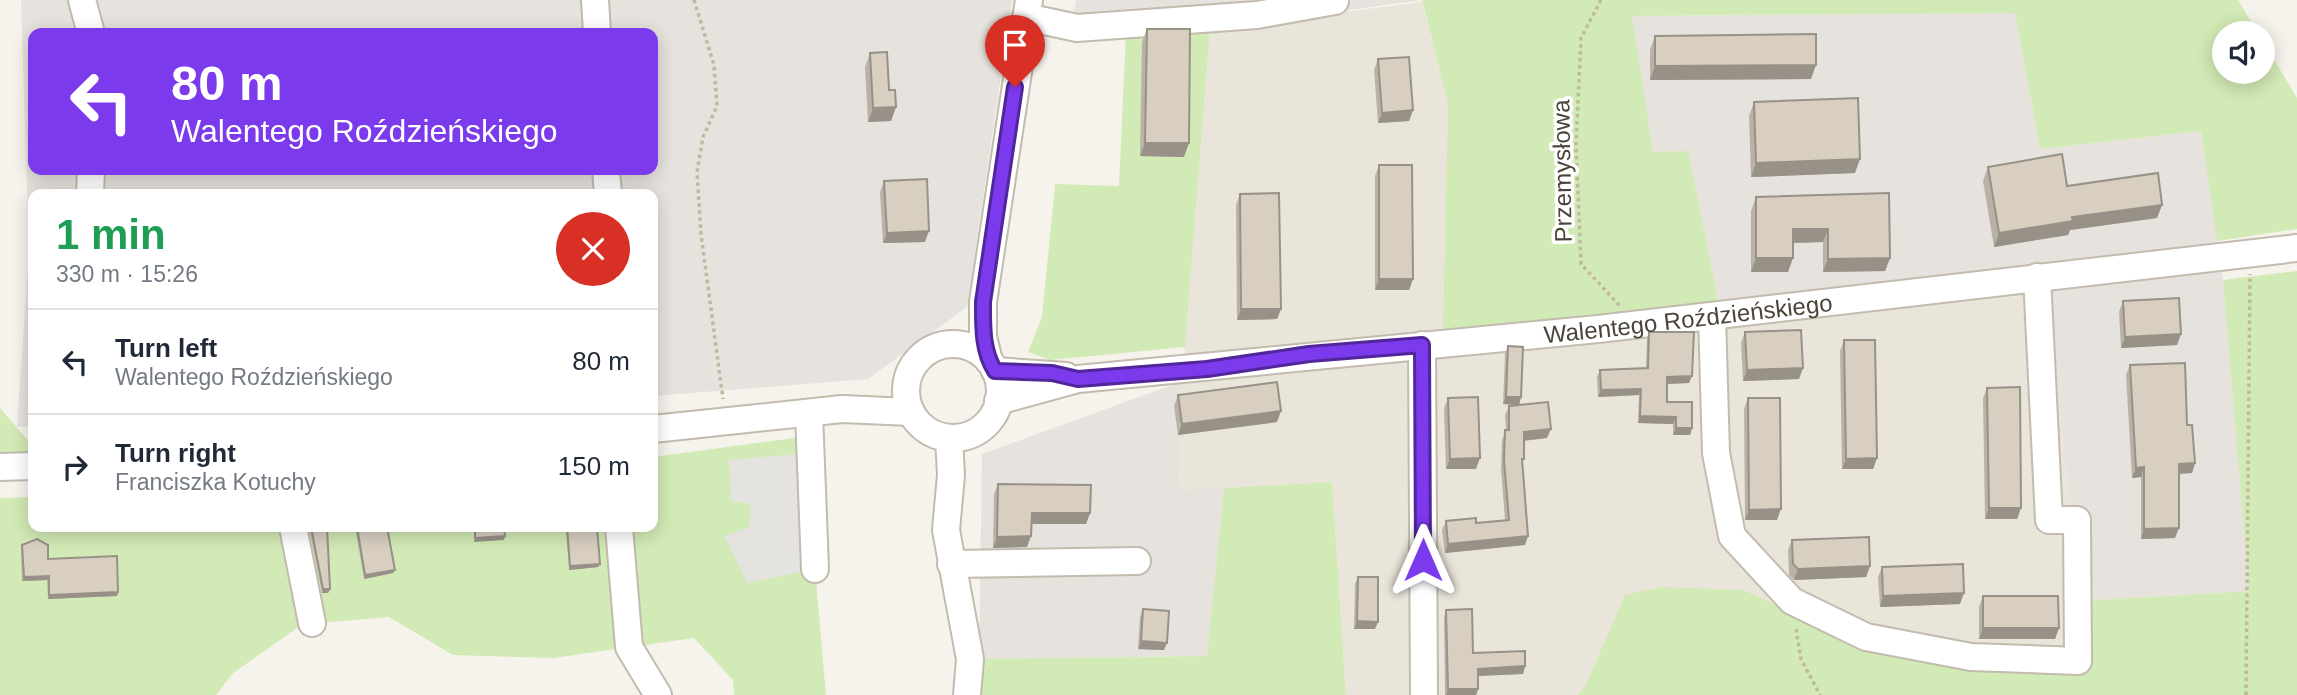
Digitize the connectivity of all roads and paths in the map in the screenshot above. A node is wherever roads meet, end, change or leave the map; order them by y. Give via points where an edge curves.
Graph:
1 (82, 0) edge
2 (595, 0) edge
3 (694, 0) edge
4 (1601, 0) edge
5 (1335, 1) edge
6 (1028, 9) edge
7 (89, 28) edge
8 (597, 28) edge
9 (2297, 248) edge
10 (2250, 254) junction
11 (2038, 278) junction
12 (983, 302) junction
13 (1712, 316) junction
14 (1638, 324) junction
15 (951, 345) junction
16 (1422, 345) junction
17 (992, 366) junction
18 (909, 376) junction
19 (1078, 379) junction
20 (999, 401) junction
21 (842, 409) junction
22 (911, 412) junction
23 (809, 413) junction
24 (721, 422) junction
25 (658, 428) edge
26 (949, 438) junction
27 (28, 466) edge
28 (0, 467) edge
29 (294, 532) edge
30 (619, 532) edge
31 (1137, 561) dead end
32 (951, 564) junction
33 (815, 569) dead end
34 (1792, 601) junction
35 (312, 623) dead end
36 (658, 695) edge
37 (967, 695) edge
38 (1424, 695) edge
39 (1820, 695) edge
40 (2246, 695) edge

1 - 7 street
2 - 8 street
3 - 24 path via 714,65 717,106 703,136 697,172
4 - 14 path, Przemysłowa via 1581,38 1576,145 1581,264
5 - 6 street via 1257,15 1077,28
6 - 12 street
9 - 10 street, Walentego Roździeńskiego
10 - 11 street, Walentego Roździeńskiego
10 - 40 path
11 - 13 street, Walentego Roździeńskiego
11 - 34 street via 2049,520 2077,520 2078,661 1971,657 1867,637
12 - 15 street
12 - 17 street via 983,337
13 - 14 street, Walentego Roździeńskiego
13 - 34 street via 1716,453 1732,536
14 - 16 street, Walentego Roździeńskiego
15 - 17 street via 965,346
15 - 18 street via 925,354
16 - 19 street, Walentego Roździeńskiego
16 - 38 street
17 - 19 street, Walentego Roździeńskiego
17 - 20 street via 999,381
18 - 21 street
18 - 22 street via 906,391
19 - 20 street, Walentego Roździeńskiego
20 - 26 street via 986,425 963,437
21 - 22 street
21 - 23 street
22 - 26 street via 927,430
23 - 24 street
23 - 33 street
24 - 25 street
26 - 32 street via 946,530
27 - 28 street
29 - 35 street
30 - 36 street via 629,647
31 - 32 street
32 - 37 street via 970,659
34 - 39 path via 1801,659

